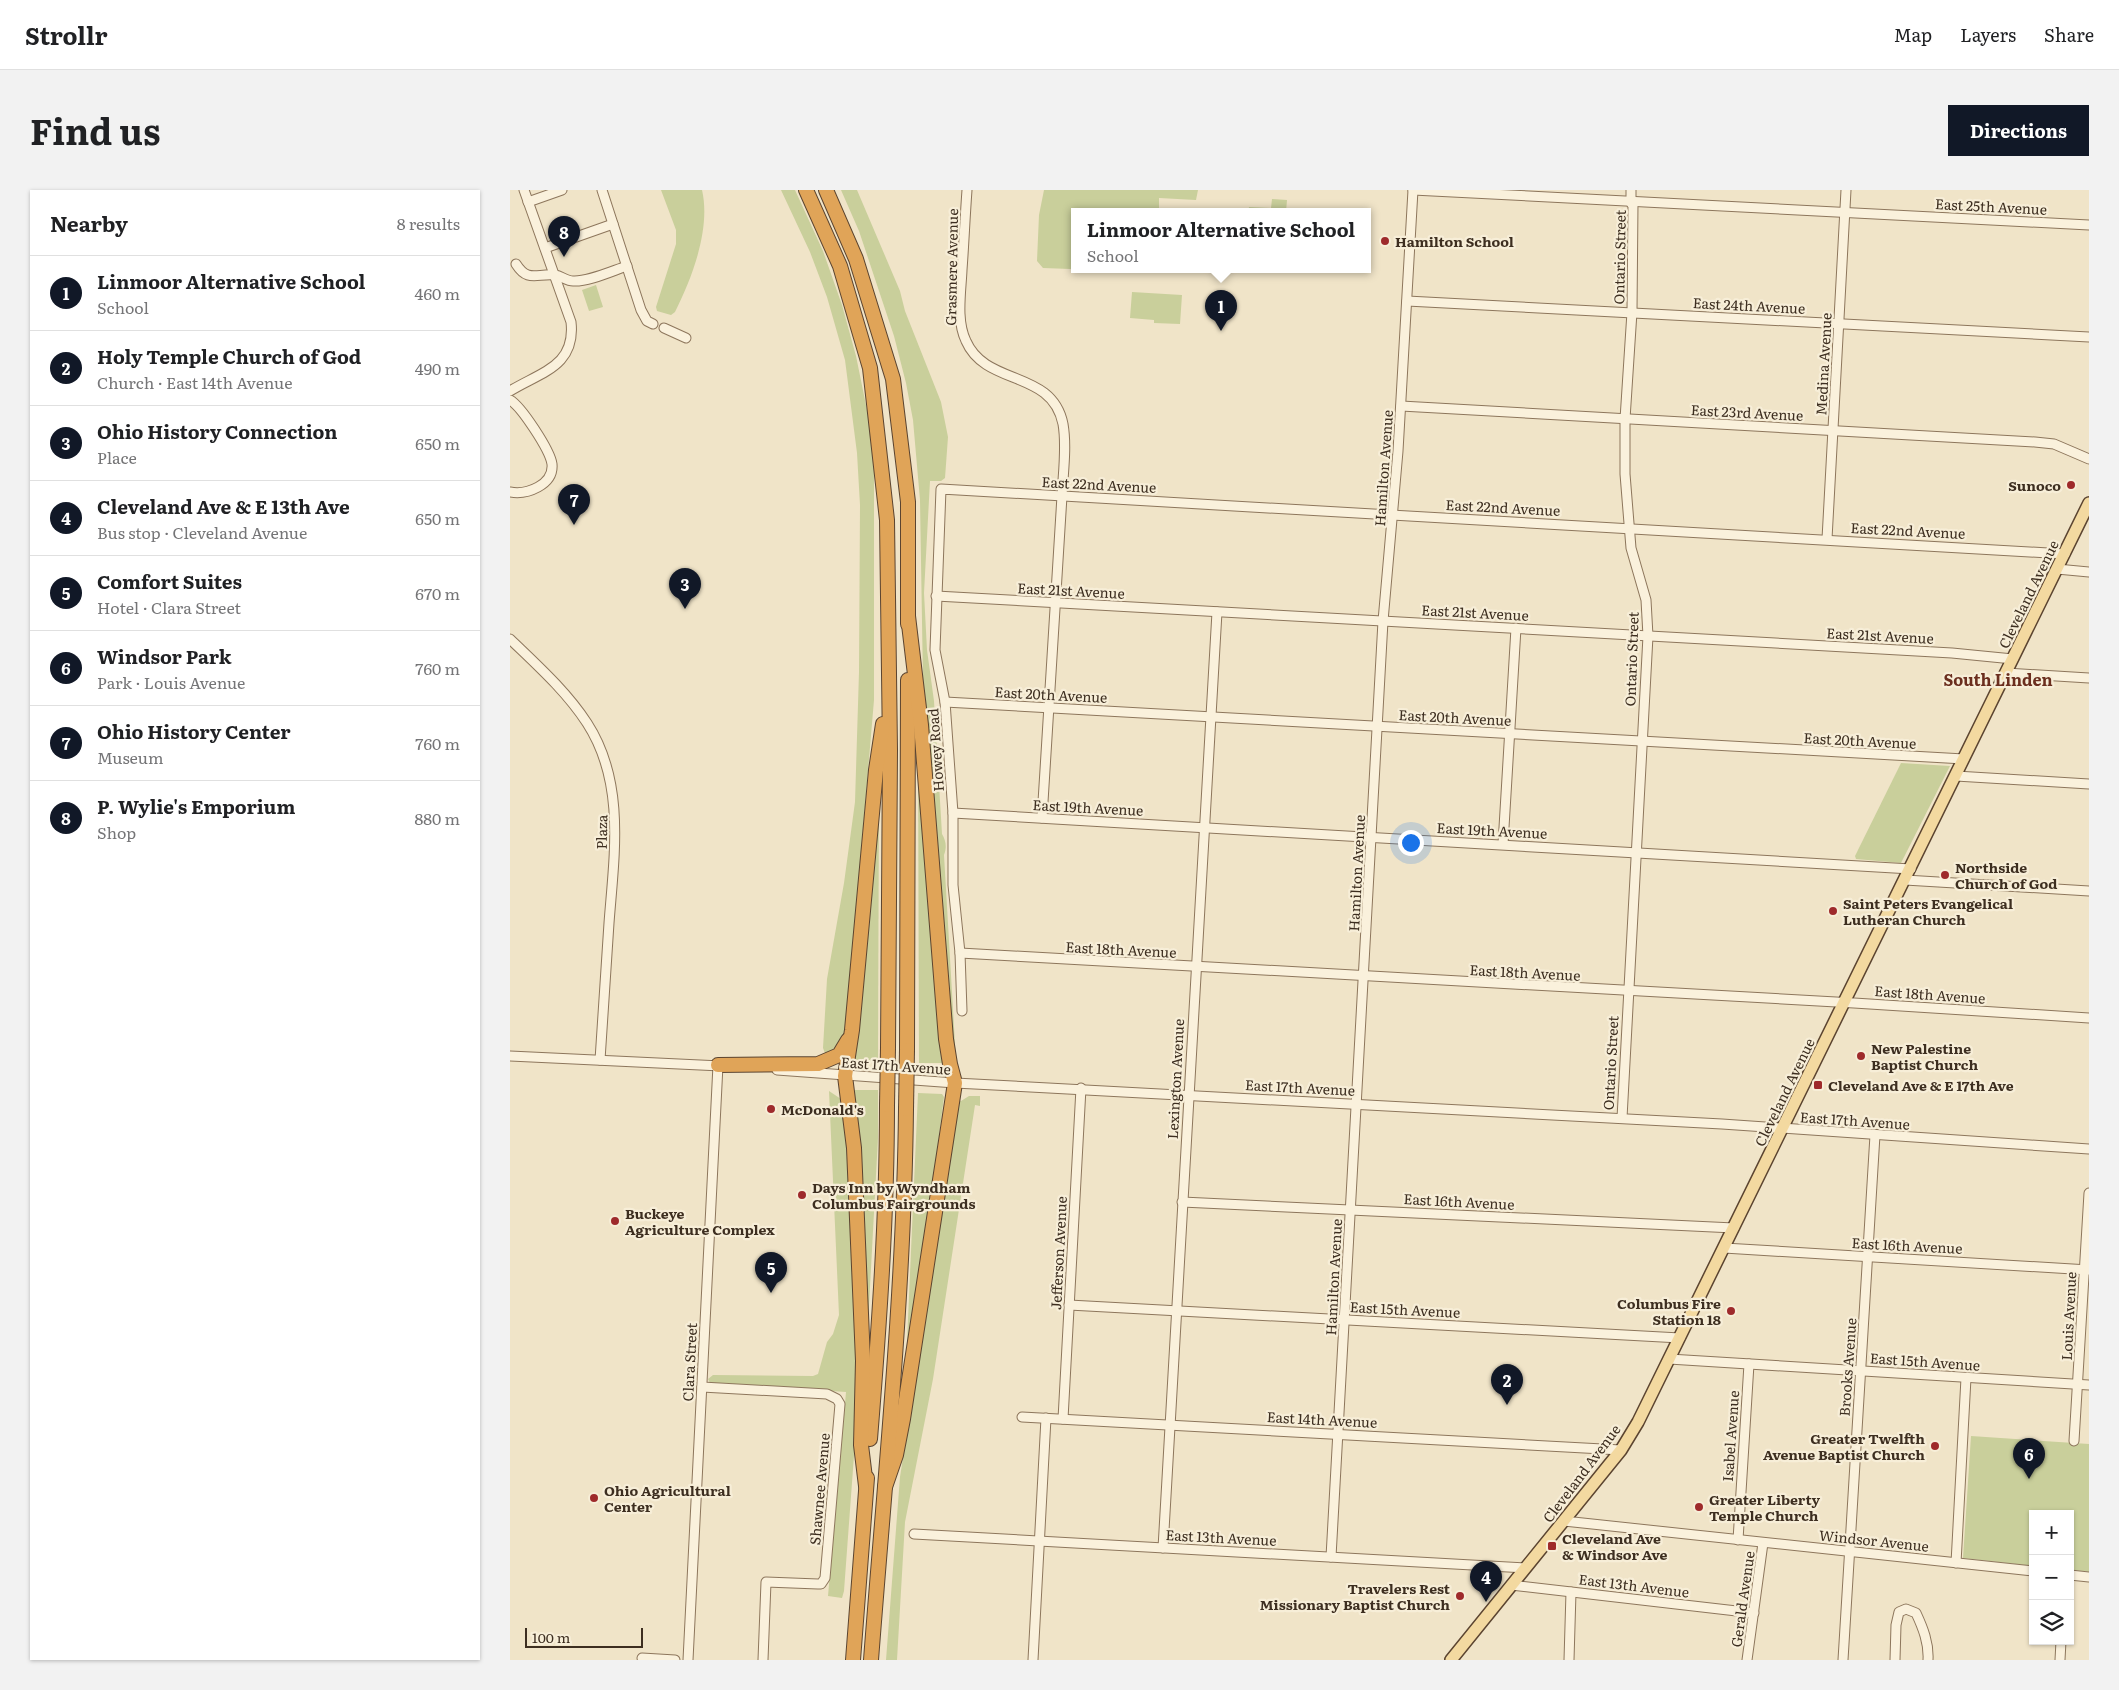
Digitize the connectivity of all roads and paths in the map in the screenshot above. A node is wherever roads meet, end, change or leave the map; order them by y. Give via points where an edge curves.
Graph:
1 (524, 190) edge
2 (562, 190) edge
3 (602, 190) edge
4 (806, 190) edge
5 (826, 190) edge
6 (966, 190) edge
7 (1413, 190) edge
8 (1631, 190) edge
9 (1846, 190) edge
10 (528, 202) junction
11 (1632, 203) junction
12 (1846, 213) junction
13 (613, 224) junction
14 (2089, 224) edge
15 (545, 248) junction
16 (516, 264) dead end
17 (627, 266) junction
18 (554, 275) junction
19 (1407, 301) junction
20 (1632, 312) junction
21 (653, 324) dead end
22 (1839, 324) junction
23 (664, 328) dead end
24 (686, 338) dead end
25 (2089, 338) edge
26 (521, 385) junction
27 (510, 391) edge
28 (514, 403) edge
29 (1401, 406) junction
30 (1625, 419) junction
31 (1833, 431) junction
32 (2089, 459) edge
33 (941, 489) joint
34 (510, 492) edge
35 (1062, 496) junction
36 (2089, 503) edge
37 (1393, 514) junction
38 (1628, 528) junction
39 (1827, 539) junction
40 (2065, 554) junction
41 (2057, 570) junction
42 (2089, 572) edge
43 (936, 596) junction
44 (1055, 602) junction
45 (1217, 612) junction
46 (908, 616) junction
47 (1384, 621) junction
48 (1516, 628) junction
49 (1648, 636) junction
50 (510, 639) edge
51 (2013, 659) junction
52 (2006, 673) junction
53 (2089, 678) edge
54 (888, 699) junction
55 (945, 702) junction
56 (1049, 708) junction
57 (1210, 717) junction
58 (1378, 727) junction
59 (1510, 734) junction
60 (1642, 742) junction
61 (1964, 759) junction
62 (1956, 776) junction
63 (2089, 784) edge
64 (953, 813) junction
65 (1042, 818) junction
66 (1204, 827) junction
67 (1371, 837) junction
68 (1503, 844) junction
69 (1635, 852) junction
70 (1910, 869) junction
71 (1905, 880) junction
72 (2089, 891) edge
73 (960, 953) junction
74 (1196, 967) junction
75 (1364, 976) junction
76 (1628, 992) junction
77 (1845, 1003) junction
78 (962, 1011) dead end
79 (2089, 1018) edge
80 (852, 1030) junction
81 (510, 1056) edge
82 (600, 1060) junction
83 (718, 1066) junction
84 (845, 1076) junction
85 (955, 1082) junction
86 (1081, 1088) junction
87 (1188, 1094) junction
88 (1356, 1104) junction
89 (1622, 1118) junction
90 (1783, 1129) junction
91 (1875, 1135) junction
92 (2089, 1149) edge
93 (2089, 1193) edge
94 (1182, 1202) junction
95 (1350, 1210) junction
96 (1734, 1228) junction
97 (1724, 1248) junction
98 (1868, 1256) junction
99 (2087, 1269) edge
100 (1069, 1305) junction
101 (1176, 1311) junction
102 (1345, 1320) junction
103 (1680, 1338) junction
104 (1669, 1359) junction
105 (1749, 1364) junction
106 (1860, 1371) junction
107 (1966, 1378) junction
108 (2077, 1384) junction
109 (2089, 1385) edge
110 (702, 1387) junction
111 (1022, 1417) dead end
112 (1046, 1418) junction
113 (1063, 1419) junction
114 (1169, 1425) junction
115 (1338, 1434) junction
116 (2074, 1440) dead end
117 (1621, 1450) junction
118 (866, 1486) junction
119 (884, 1487) junction
120 (1564, 1521) junction
121 (914, 1534) dead end
122 (1738, 1540) junction
123 (1039, 1541) junction
124 (1763, 1543) junction
125 (1163, 1548) junction
126 (1849, 1551) junction
127 (1331, 1557) junction
128 (1956, 1563) junction
129 (1526, 1568) junction
130 (2029, 1571) edge
131 (2074, 1575) edge
132 (2089, 1577) edge
133 (1511, 1585) junction
134 (1571, 1592) junction
135 (1754, 1613) junction
136 (854, 1644) junction
137 (2060, 1645) edge
138 (872, 1655) edge
139 (642, 1658) dead end
140 (675, 1660) edge
141 (688, 1660) edge
142 (763, 1660) edge
143 (848, 1660) edge
144 (853, 1660) edge
145 (1033, 1660) edge
146 (1451, 1660) edge
147 (1569, 1660) edge
148 (1747, 1660) edge
149 (1843, 1660) edge
150 (1895, 1660) edge
151 (1928, 1660) edge
152 (2060, 1660) edge

1 - 10 street
2 - 10 street
3 - 13 street
4 - 54 highway via 840,266 870,368 887,520
5 - 46 highway via 856,259 893,379 908,502
6 - 35 street, Grasmere Avenue via 960,309 962,330 979,360 1040,389 1057,408 1064,440
7 - 11 street, East 25th Avenue
7 - 19 street, Hamilton Avenue
8 - 11 street, Ontario Street
9 - 12 street, Medina Avenue
10 - 15 street
11 - 12 street, East 25th Avenue
11 - 20 street, Ontario Street
12 - 14 street, East 25th Avenue
12 - 22 street, Medina Avenue
13 - 15 street
13 - 17 street
15 - 18 street
16 - 18 street via 526,275
17 - 18 street via 580,281
17 - 21 street via 641,310 647,321
18 - 26 street via 571,322 571,344 560,362
19 - 20 street, East 24th Avenue
19 - 29 street, Hamilton Avenue
20 - 22 street, East 24th Avenue
20 - 30 street, Ontario Street
22 - 25 street, East 24th Avenue
22 - 31 street, Medina Avenue
23 - 24 street
26 - 27 street
26 - 28 street
28 - 34 street via 547,451 552,470 540,487 526,492
29 - 30 street, East 23rd Avenue
29 - 37 street, Hamilton Avenue
30 - 31 street, East 23rd Avenue
30 - 38 street, Ontario Street via 1624,474
31 - 32 street, East 23rd Avenue via 2054,444
31 - 39 street, Medina Avenue
33 - 35 street, East 22nd Avenue
33 - 43 street, Howey Road
35 - 37 street, East 22nd Avenue
35 - 44 street
36 - 40 main road, Cleveland Avenue
37 - 38 street, East 22nd Avenue
37 - 47 street, Hamilton Avenue
38 - 39 street, East 22nd Avenue
38 - 49 street, Ontario Street via 1646,600
39 - 40 street, East 22nd Avenue
40 - 41 main road, Cleveland Avenue
41 - 42 street
41 - 51 main road, Cleveland Avenue
43 - 44 street, East 21st Avenue
43 - 55 street, Howey Road via 935,650
44 - 45 street, East 21st Avenue
44 - 56 street
45 - 47 street, East 21st Avenue
45 - 57 street, Lexington Avenue
46 - 85 highway via 921,725 946,1039
46 - 119 highway, bridge via 905,1161
47 - 48 street, East 21st Avenue
47 - 58 street, Hamilton Avenue
48 - 49 street, East 21st Avenue
48 - 59 street
49 - 51 street, East 21st Avenue via 1991,655
49 - 60 street, Ontario Street
50 - 82 street, Plaza via 562,689 588,724 606,766 615,806
51 - 52 main road, Cleveland Avenue
52 - 53 street
52 - 61 main road, Cleveland Avenue
54 - 80 highway via 876,770
54 - 118 highway, bridge via 886,1171
55 - 56 street, East 20th Avenue
55 - 64 street, Howey Road
56 - 57 street, East 20th Avenue
56 - 65 street
57 - 58 street, East 20th Avenue
57 - 66 street, Lexington Avenue
58 - 59 street, East 20th Avenue
58 - 67 street, Hamilton Avenue
59 - 60 street, East 20th Avenue
59 - 68 street
60 - 61 street, East 20th Avenue
60 - 69 street, Ontario Street
61 - 62 main road, Cleveland Avenue
62 - 63 street
62 - 70 main road, Cleveland Avenue
64 - 65 street, East 19th Avenue
64 - 73 street, Howey Road via 953,885
65 - 66 street, East 19th Avenue
66 - 67 street, East 19th Avenue
66 - 74 street, Lexington Avenue
67 - 68 street, East 19th Avenue
67 - 75 street, Hamilton Avenue
68 - 69 street, East 19th Avenue
69 - 70 street, East 19th Avenue
69 - 76 street, Ontario Street
70 - 71 main road, Cleveland Avenue
71 - 72 street
71 - 77 main road, Cleveland Avenue
73 - 74 street, East 18th Avenue
73 - 78 street, Howey Road
74 - 75 street, East 18th Avenue
74 - 87 street, Lexington Avenue
75 - 76 street, East 18th Avenue
75 - 88 street, Hamilton Avenue
76 - 77 street, East 18th Avenue
76 - 89 street, Ontario Street
77 - 79 street, East 18th Avenue
77 - 90 main road, Cleveland Avenue
80 - 83 highway via 839,1055 818,1064
80 - 84 highway
81 - 82 street, East 17th Avenue
82 - 83 street, East 17th Avenue
83 - 84 street, East 17th Avenue
83 - 110 street, Clara Street
84 - 85 street, East 17th Avenue
84 - 118 highway via 854,1148 863,1361 861,1445
85 - 86 street, East 17th Avenue
85 - 119 highway via 904,1419
86 - 87 street, East 17th Avenue
86 - 100 street, Jefferson Avenue
87 - 88 street, East 17th Avenue
87 - 94 street, Lexington Avenue
88 - 89 street, East 17th Avenue
88 - 95 street, Hamilton Avenue
89 - 90 street, East 17th Avenue
90 - 91 street, East 17th Avenue
90 - 96 main road, Cleveland Avenue
91 - 92 street, East 17th Avenue
91 - 98 street, Brooks Avenue
93 - 99 street, Louis Avenue
94 - 95 street, East 16th Avenue
94 - 101 street, Lexington Avenue
95 - 96 street, East 16th Avenue
95 - 102 street, Hamilton Avenue
96 - 97 main road, Cleveland Avenue
97 - 98 street, East 16th Avenue
97 - 103 main road, Cleveland Avenue
98 - 99 street, East 16th Avenue
98 - 106 street, Brooks Avenue
99 - 108 street, Louis Avenue
100 - 101 street, East 15th Avenue
100 - 113 street, Jefferson Avenue
101 - 102 street, East 15th Avenue
101 - 114 street, Lexington Avenue
102 - 103 street, East 15th Avenue
102 - 115 street, Hamilton Avenue
103 - 104 main road, Cleveland Avenue
104 - 105 street, East 15th Avenue
104 - 117 main road, Cleveland Avenue
105 - 106 street, East 15th Avenue
105 - 122 street, Isabel Avenue
106 - 107 street, East 15th Avenue
106 - 126 street, Brooks Avenue
107 - 108 street, East 15th Avenue
107 - 128 street
108 - 109 street, East 15th Avenue
108 - 116 street, Louis Avenue
110 - 141 street, Clara Street
110 - 142 street, Shawnee Avenue via 827,1394 838,1399 840,1404 825,1578 821,1584 766,1582
111 - 112 street, East 14th Avenue
112 - 113 street, East 14th Avenue
112 - 123 street
113 - 114 street, East 14th Avenue
114 - 115 street, East 14th Avenue
114 - 125 street, Lexington Avenue
115 - 117 street, East 14th Avenue
115 - 127 street, Hamilton Avenue
117 - 120 main road, Cleveland Avenue
118 - 136 highway
119 - 138 highway
120 - 122 street, Windsor Avenue
120 - 129 main road, Cleveland Avenue
121 - 123 street, East 13th Avenue
122 - 124 street, Windsor Avenue
123 - 125 street, East 13th Avenue
123 - 145 street
124 - 126 street, Windsor Avenue
124 - 135 street, Gerald Avenue
125 - 127 street, East 13th Avenue
126 - 128 street, Windsor Avenue
126 - 149 street, Brooks Avenue
127 - 129 street, East 13th Avenue
128 - 130 street, Windsor Avenue
129 - 133 main road, Cleveland Avenue
131 - 132 street
133 - 134 street, East 13th Avenue
133 - 146 main road, Cleveland Avenue
134 - 135 street, East 13th Avenue
134 - 147 street
135 - 148 street, Gerald Avenue
136 - 143 highway
136 - 144 highway
137 - 152 street
139 - 140 street
150 - 151 street via 1896,1625 1899,1612 1906,1609 1916,1613 1929,1651

